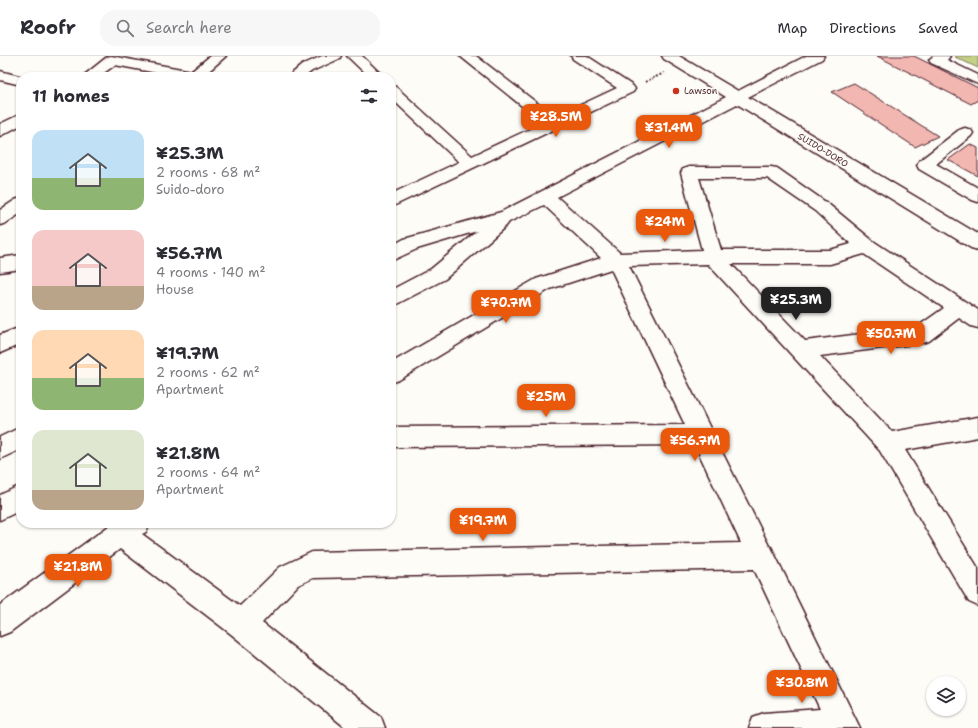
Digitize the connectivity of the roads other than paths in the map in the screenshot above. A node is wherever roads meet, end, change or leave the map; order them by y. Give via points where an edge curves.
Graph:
1 (219, 56) edge
2 (334, 56) edge
3 (354, 56) edge
4 (467, 56) edge
5 (578, 56) edge
6 (669, 56) edge
7 (817, 56) edge
8 (943, 56) edge
9 (96, 72) edge
10 (174, 72) edge
11 (199, 72) edge
12 (302, 72) edge
13 (372, 72) edge
14 (0, 75) edge
15 (16, 80) edge
16 (978, 80) edge
17 (396, 95) edge
18 (737, 98) junction
19 (16, 122) edge
20 (554, 124) junction
21 (0, 131) edge
22 (974, 132) edge
23 (470, 163) junction
24 (545, 196) junction
25 (978, 196) edge
26 (396, 198) edge
27 (16, 208) edge
28 (507, 216) junction
29 (0, 219) edge
30 (978, 243) edge
31 (866, 246) junction
32 (396, 252) edge
33 (714, 258) junction
34 (616, 260) junction
35 (16, 263) edge
36 (0, 265) edge
37 (396, 296) edge
38 (959, 307) junction
39 (978, 320) edge
40 (16, 337) edge
41 (0, 344) edge
42 (801, 350) junction
43 (396, 371) edge
44 (978, 427) edge
45 (701, 435) junction
46 (396, 437) edge
47 (16, 440) edge
48 (888, 443) junction
49 (0, 448) edge
50 (16, 500) edge
51 (0, 508) edge
52 (128, 528) edge
53 (762, 556) junction
54 (978, 593) edge
55 (0, 622) edge
56 (240, 624) junction
57 (844, 725) edge
58 (370, 728) edge
59 (764, 728) edge

1 - 11 street
2 - 12 street
3 - 13 street
4 - 20 street
5 - 20 street via 628,89
6 - 18 street, SUIDO-DORO
7 - 18 street
8 - 16 street via 936,60
9 - 10 street via 112,60
14 - 15 street
17 - 23 street
18 - 24 street
18 - 30 street, SUIDO-DORO
19 - 21 street
20 - 23 street
22 - 25 street via 925,165
23 - 26 street
24 - 28 street
24 - 34 street
27 - 29 street
28 - 32 street via 411,244
28 - 37 street via 438,274
31 - 33 street via 830,257
31 - 33 street via 821,207 771,172 689,173
31 - 38 street
33 - 34 street
33 - 42 street
34 - 43 street via 543,284
34 - 45 street
35 - 36 street
38 - 39 street
38 - 42 street via 922,335
40 - 41 street
42 - 48 street
44 - 48 street
45 - 46 street
45 - 53 street
47 - 49 street
48 - 54 street
50 - 51 street
52 - 55 street
52 - 56 street
53 - 56 street via 312,564 289,576
53 - 57 street
56 - 58 street
57 - 59 street

